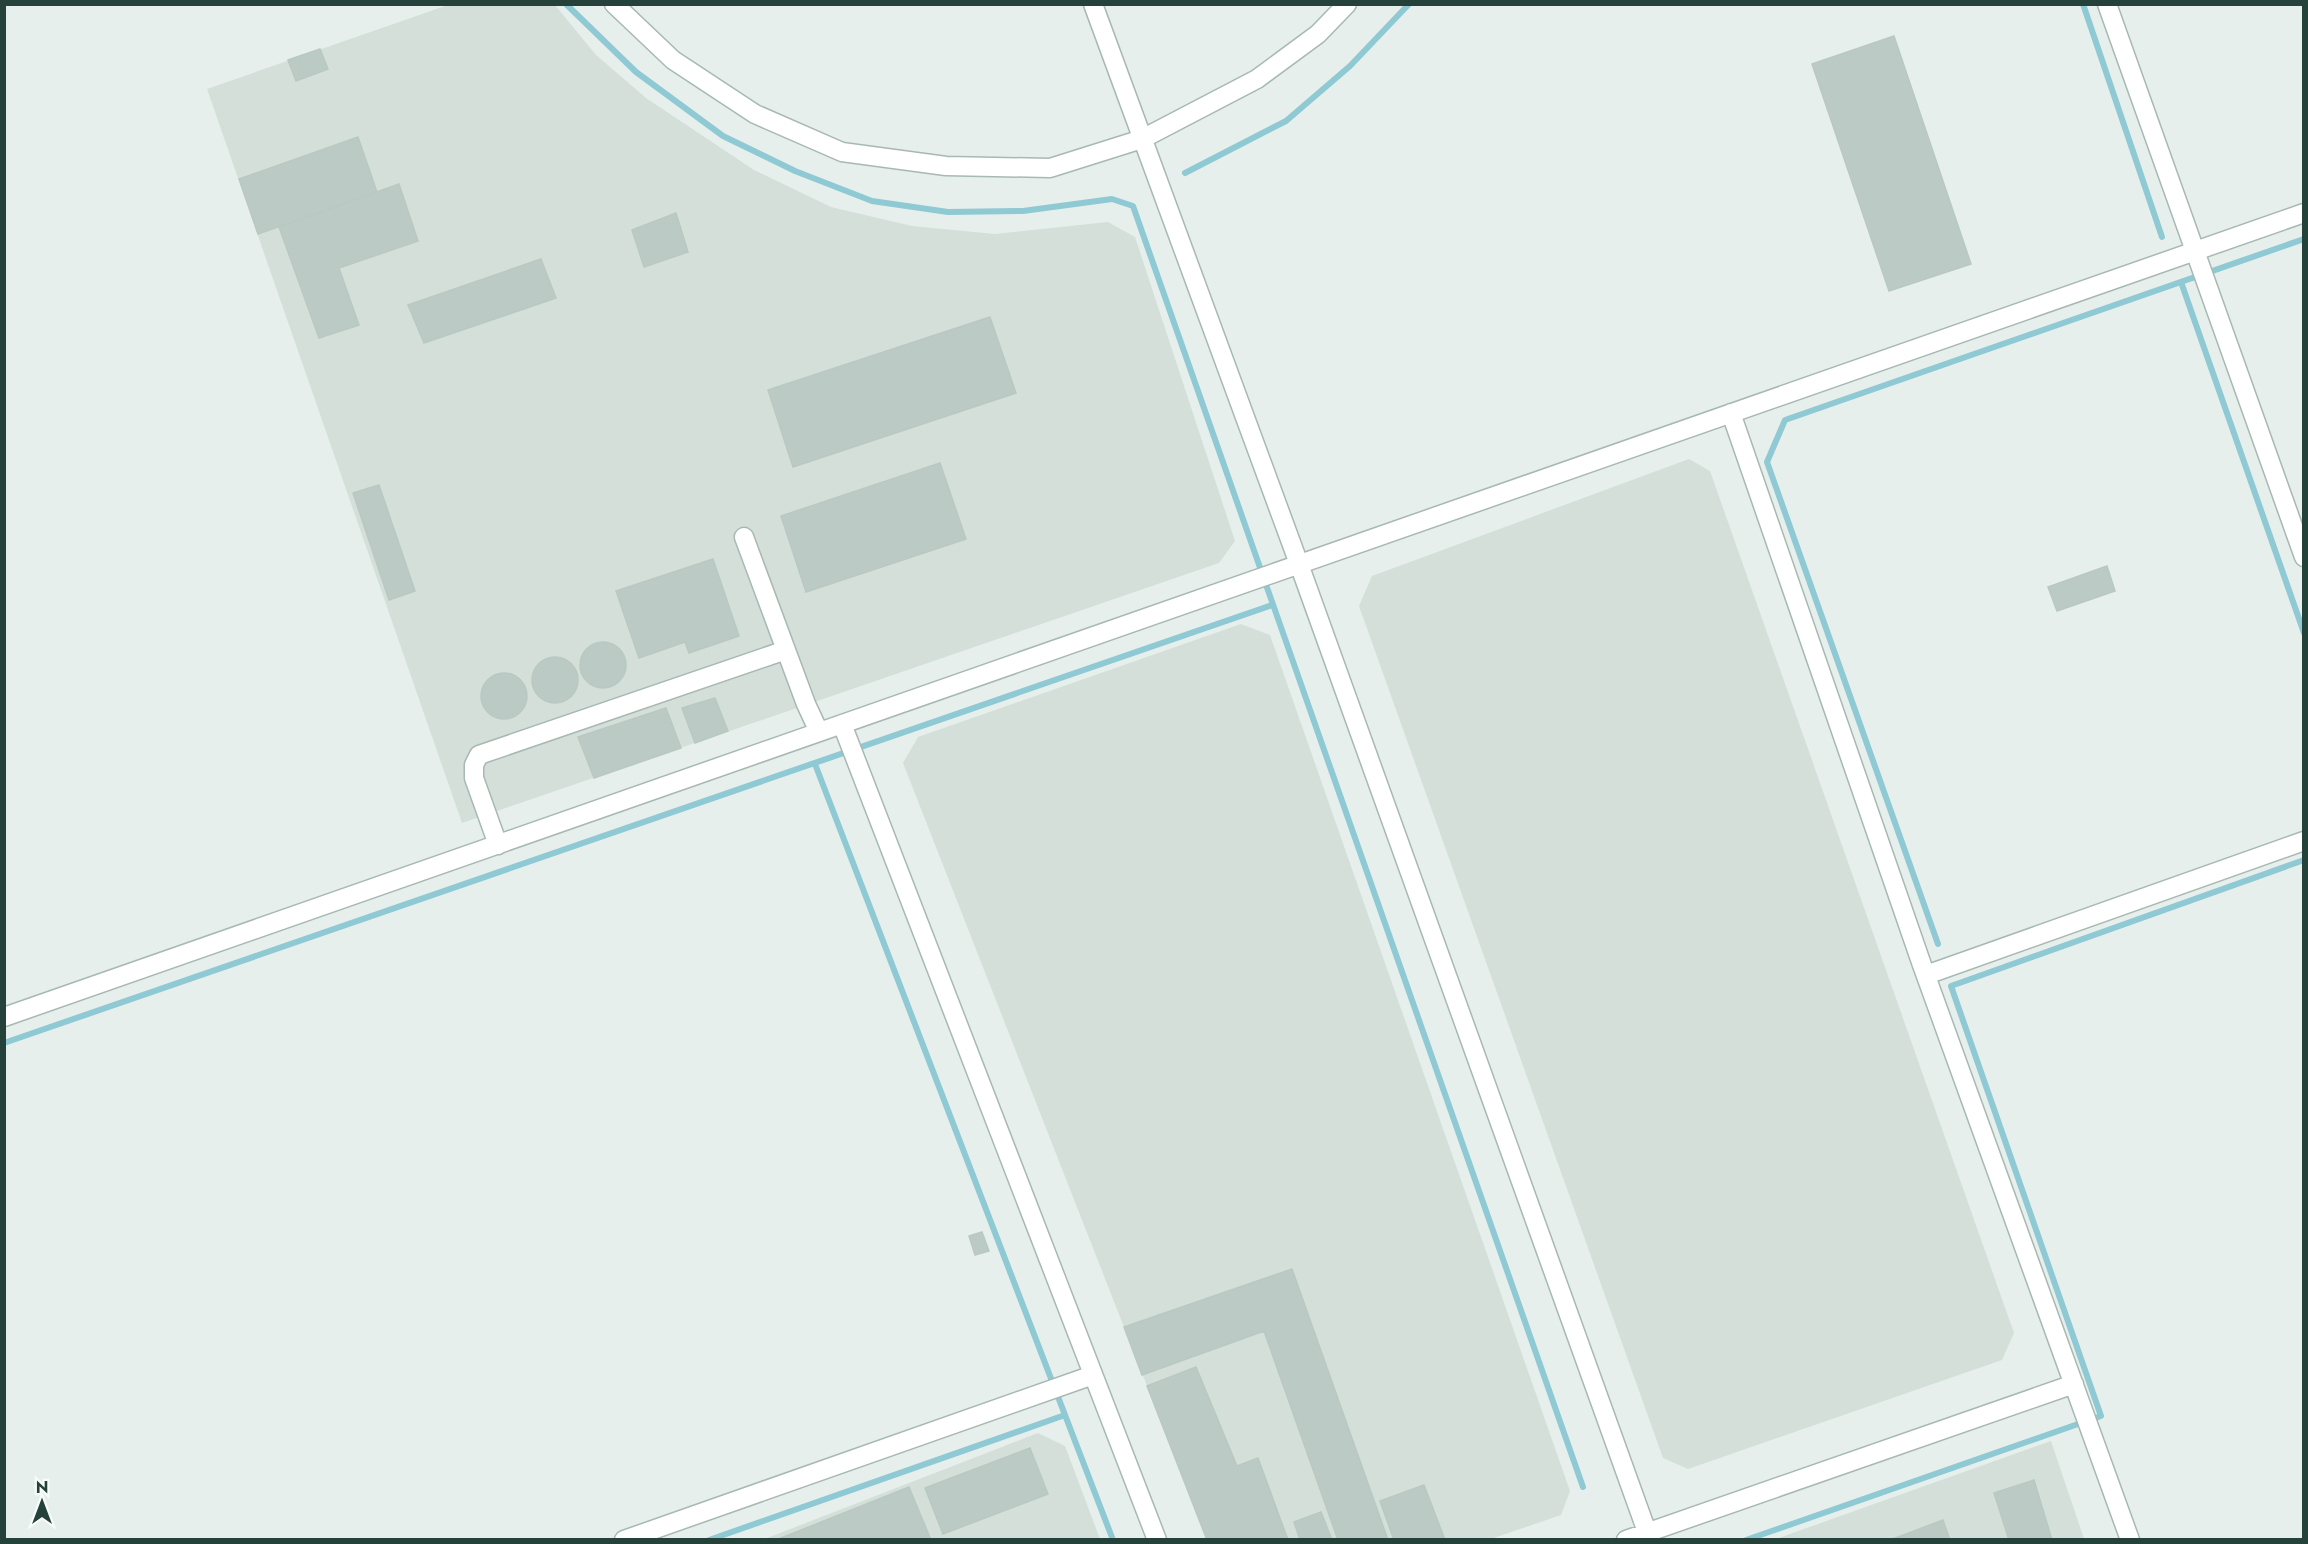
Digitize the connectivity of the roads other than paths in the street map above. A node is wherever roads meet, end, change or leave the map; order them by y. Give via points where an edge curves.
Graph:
1 (614, 4) edge
2 (1093, 4) edge
3 (1347, 4) edge
4 (2107, 4) edge
5 (1143, 139) junction
6 (2304, 213) edge
7 (1731, 413) junction
8 (744, 537) dead end
9 (2304, 557) edge
10 (1299, 564) junction
11 (786, 650) junction
12 (842, 724) junction
13 (819, 732) junction
14 (2304, 841) edge
15 (498, 845) junction
16 (1926, 975) junction
17 (4, 1017) edge
18 (1093, 1376) junction
19 (2074, 1384) junction
20 (1647, 1532) junction
21 (624, 1539) edge
22 (1157, 1539) edge
23 (1626, 1539) edge
24 (2130, 1539) edge

1 - 5 lane via 673,60 755,114 842,152 946,166 1050,168
2 - 5 lane
3 - 5 lane via 1318,34 1257,79
4 - 9 lane
5 - 10 lane
6 - 7 lane
7 - 10 lane
7 - 16 lane
8 - 11 lane
10 - 12 lane
10 - 20 lane
11 - 13 lane
11 - 15 lane via 480,755 474,765 474,778
12 - 13 lane
12 - 18 lane
13 - 15 lane
14 - 16 lane
15 - 17 lane
16 - 19 lane
18 - 21 lane
18 - 22 lane
19 - 20 lane
19 - 24 lane
20 - 23 lane

